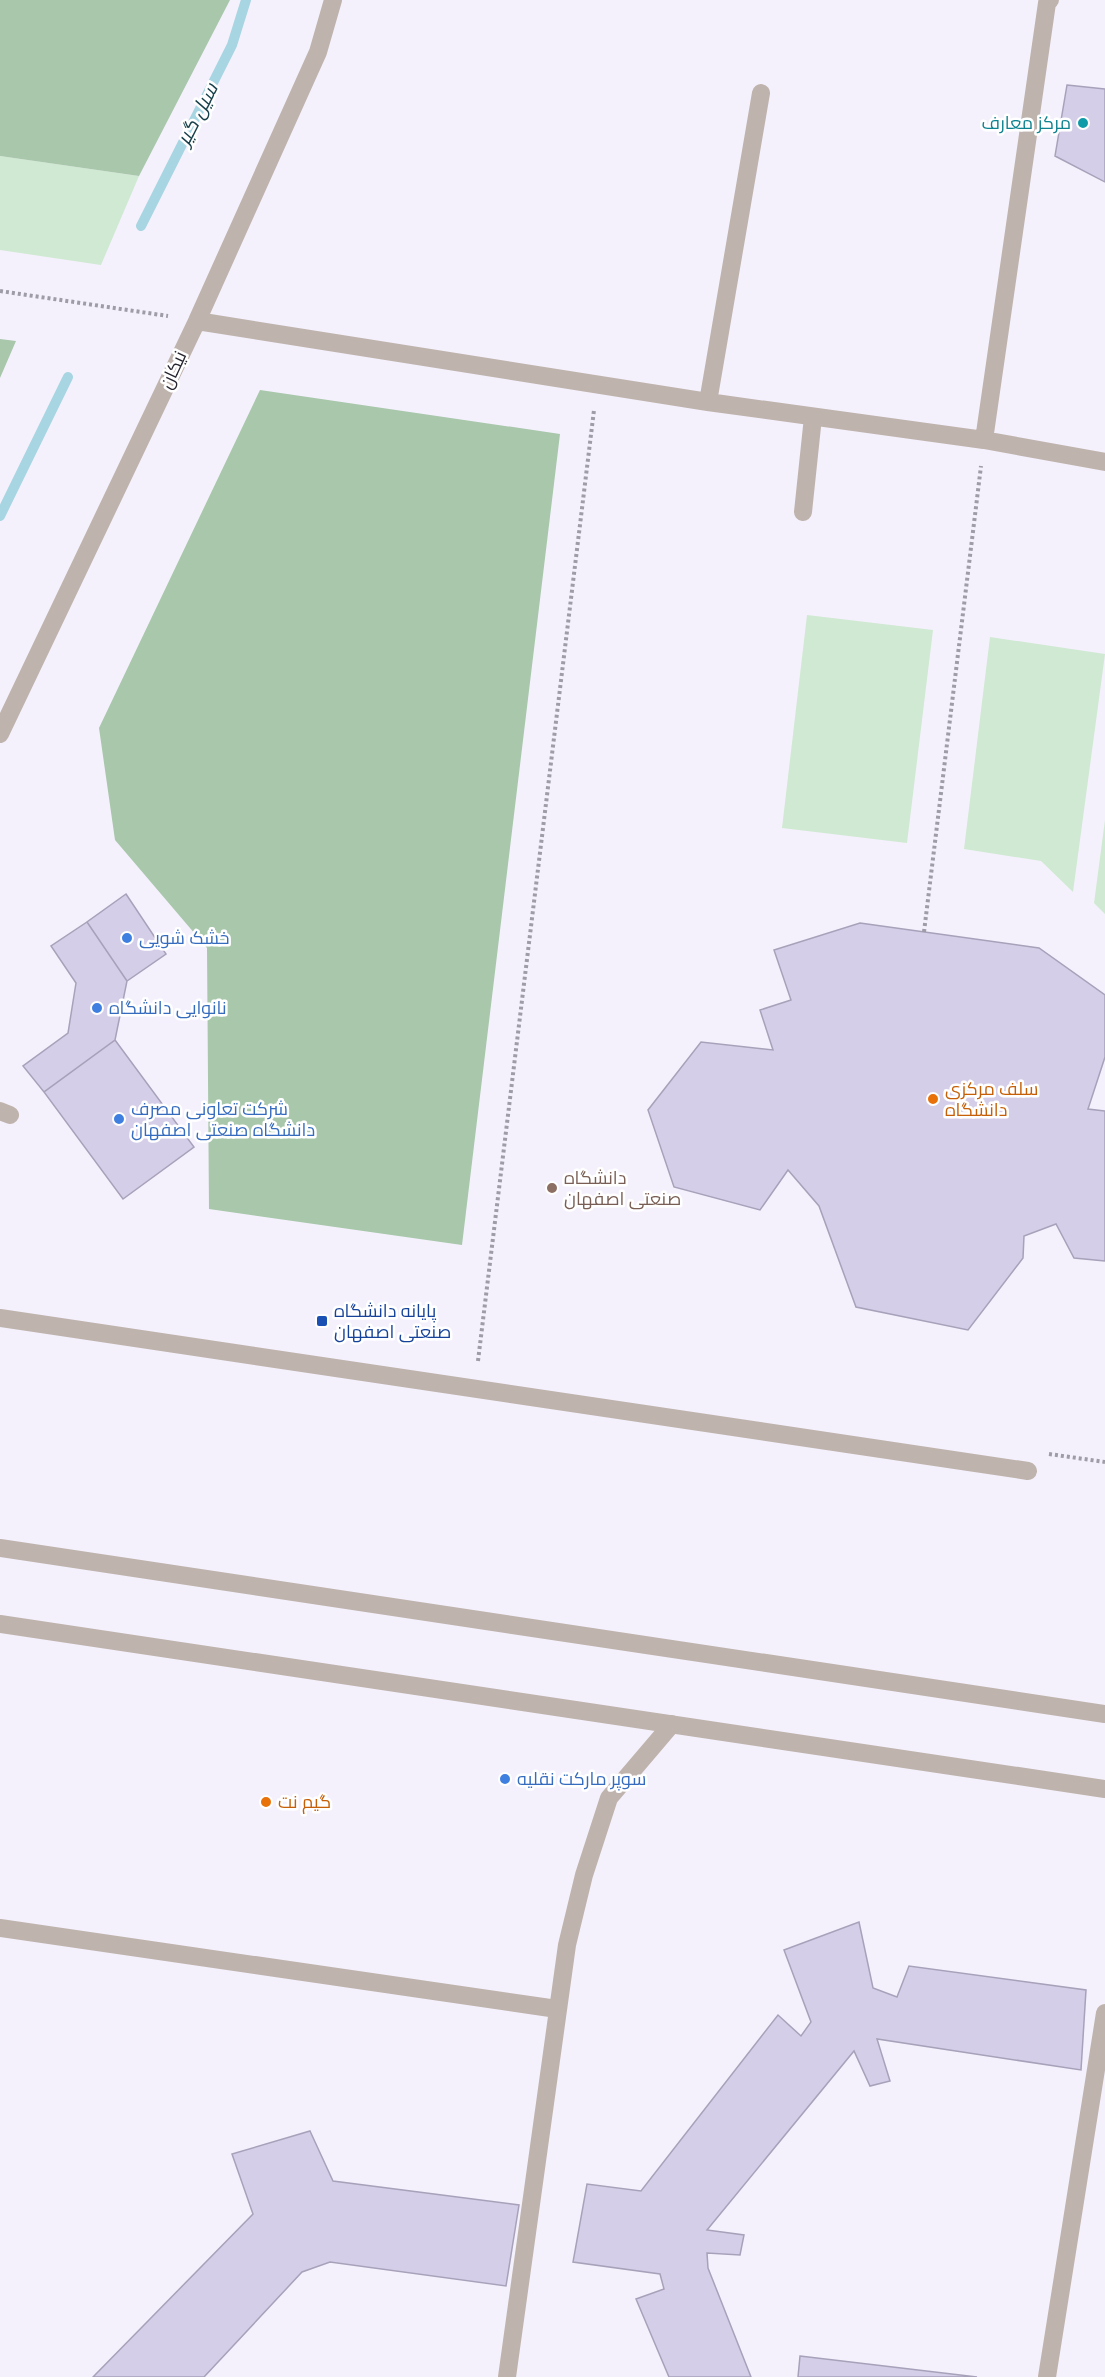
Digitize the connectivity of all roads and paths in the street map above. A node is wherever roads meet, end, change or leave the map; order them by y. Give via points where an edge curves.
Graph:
1 (333, 0) edge
2 (1050, 0) edge
3 (761, 93) dead end
4 (0, 291) edge
5 (197, 321) junction
6 (597, 385) junction
7 (708, 402) junction
8 (813, 417) junction
9 (984, 440) junction
10 (1105, 462) edge
11 (803, 512) dead end
12 (0, 734) edge
13 (924, 932) dead end
14 (0, 1318) edge
15 (474, 1389) junction
16 (1105, 1462) edge
17 (1029, 1471) joint
18 (0, 1548) edge
19 (0, 1624) edge
20 (1105, 1714) edge
21 (672, 1724) junction
22 (1105, 1789) edge
23 (0, 1928) edge
24 (557, 2009) junction
25 (1105, 2013) edge
26 (507, 2377) edge
27 (1047, 2377) edge

1 - 5 lane, نیکان via 318,52
2 - 9 lane
3 - 7 lane
4 - 5 path
5 - 6 lane
5 - 12 lane, نیکان
6 - 7 lane
6 - 15 path
7 - 8 lane
8 - 9 lane
8 - 11 lane
9 - 10 lane
9 - 13 path
14 - 15 lane
15 - 17 lane
16 - 17 path via 1031,1452
18 - 20 lane
19 - 21 lane
21 - 22 lane
21 - 24 lane via 609,1798 584,1875
23 - 24 lane
24 - 26 lane
25 - 27 lane

